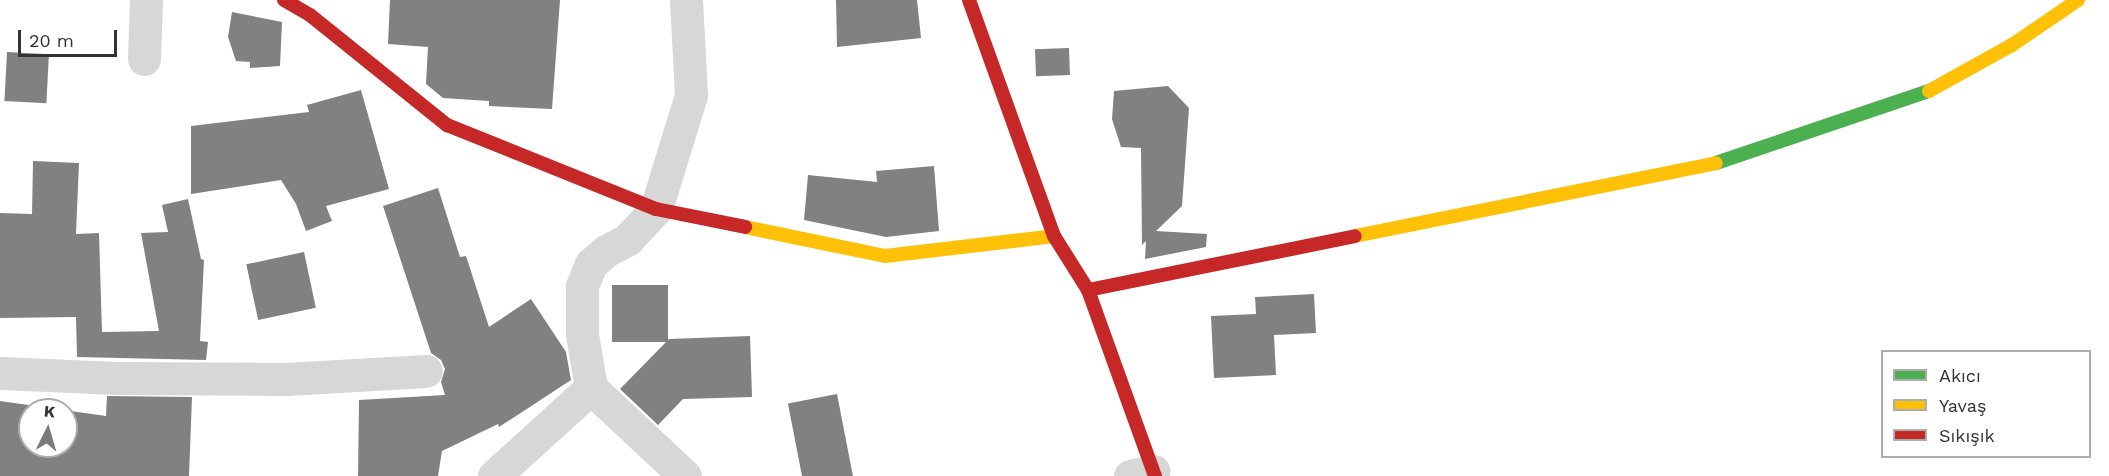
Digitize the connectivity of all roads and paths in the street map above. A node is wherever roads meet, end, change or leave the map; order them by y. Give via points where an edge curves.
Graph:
1 (146, 0) edge
2 (284, 0) edge
3 (686, 0) edge
4 (969, 0) edge
5 (2078, 0) edge
6 (144, 59) dead end
7 (656, 209) junction
8 (1054, 236) junction
9 (1088, 290) junction
10 (426, 371) dead end
11 (0, 373) edge
12 (591, 388) junction
13 (1146, 474) edge
14 (494, 476) edge
15 (685, 476) edge

1 - 6 street
2 - 7 street via 310,15 447,125
3 - 7 street via 692,95
4 - 8 street
5 - 9 street via 2012,45 1927,92 1731,160
7 - 8 street via 885,256
7 - 12 street via 627,240 591,264 582,286 582,334
8 - 9 street
9 - 13 street
10 - 11 street via 286,379
12 - 14 street
12 - 15 street

